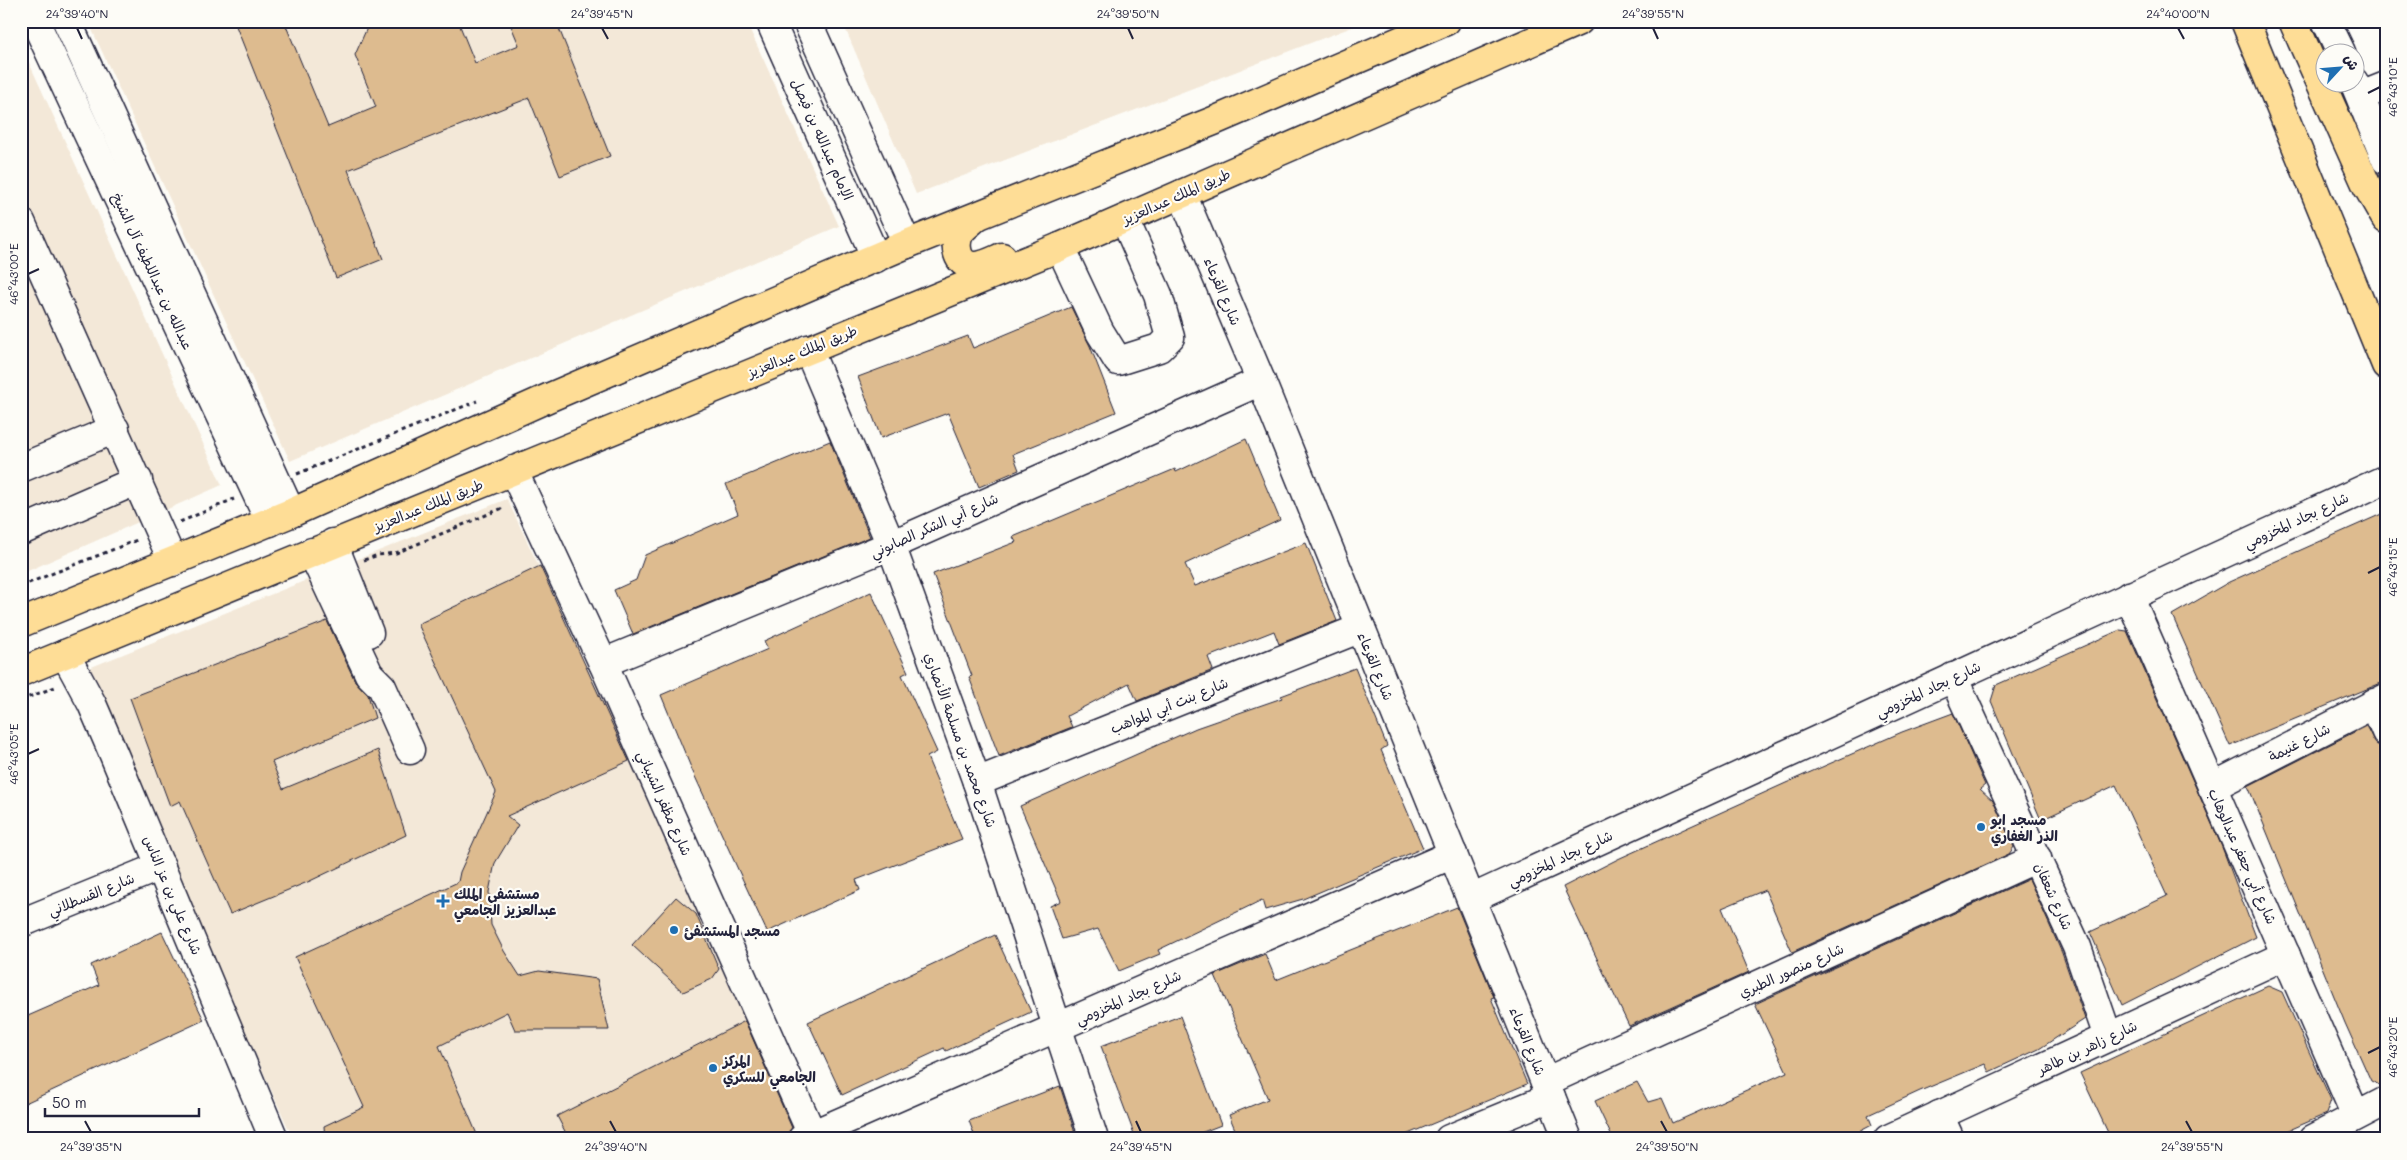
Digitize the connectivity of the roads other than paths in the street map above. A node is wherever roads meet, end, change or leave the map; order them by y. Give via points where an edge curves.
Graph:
1 (35, 21) edge
2 (67, 21) edge
3 (770, 21) edge
4 (807, 21) edge
5 (1446, 21) edge
6 (1579, 21) edge
7 (2246, 21) edge
8 (2256, 21) edge
9 (2293, 21) edge
10 (2312, 21) edge
11 (2326, 21) edge
12 (2321, 42) edge
13 (2336, 42) edge
14 (2386, 86) edge
15 (2364, 87) edge
16 (2352, 92) edge
17 (2353, 92) edge
18 (1306, 138) junction
19 (2386, 160) edge
20 (2376, 188) edge
21 (1182, 194) junction
22 (976, 217) junction
23 (2386, 219) edge
24 (1125, 220) junction
25 (21, 222) edge
26 (907, 244) junction
27 (1060, 247) junction
28 (876, 258) junction
29 (2386, 324) edge
30 (808, 349) junction
31 (2386, 365) edge
32 (1261, 380) junction
33 (115, 429) junction
34 (21, 468) edge
35 (513, 470) junction
36 (2386, 479) edge
37 (138, 480) junction
38 (280, 517) junction
39 (21, 531) edge
40 (891, 545) junction
41 (322, 548) junction
42 (173, 562) junction
43 (2129, 596) junction
44 (21, 623) edge
45 (1361, 628) junction
46 (65, 654) junction
47 (603, 663) junction
48 (21, 672) edge
49 (1953, 677) junction
50 (2380, 700) edge
51 (2386, 732) edge
52 (410, 750) dead end
53 (977, 782) junction
54 (2212, 786) junction
55 (1453, 854) junction
56 (2037, 858) junction
57 (161, 866) junction
58 (1471, 899) junction
59 (21, 923) edge
60 (2286, 955) junction
61 (1059, 1027) junction
62 (2108, 1037) junction
63 (1548, 1090) junction
64 (2386, 1102) edge
65 (2356, 1116) junction
66 (1944, 1127) edge
67 (267, 1136) edge
68 (810, 1137) edge
69 (1094, 1139) edge
70 (1449, 1139) edge
71 (1568, 1139) edge
72 (1888, 1139) edge
73 (2313, 1139) edge

1 - 38 street, عبدالله بن عبداللطيف آل الشيخ
2 - 38 street, عبدالله بن عبداللطيف آل الشيخ
3 - 28 street, الإمام عبدالله بن فيصل
4 - 26 street
5 - 22 main road via 1216,120
6 - 18 main road, طريق الملك عبدالعزيز
7 - 31 main road
8 - 29 main road
9 - 20 main road
10 - 12 main road
11 - 13 street
14 - 15 street
16 - 20 main road
17 - 19 street
18 - 21 main road, طريق الملك عبدالعزيز
18 - 22 main road via 1218,166 982,265 971,266 961,260 956,248 960,233
20 - 23 main road
21 - 24 main road, طريق الملك عبدالعزيز
21 - 32 street, شارع القرعاء
22 - 26 main road
24 - 27 main road, طريق الملك عبدالعزيز
24 - 27 street via 1163,309 1170,336 1159,348 1118,361 1100,332
25 - 33 street
26 - 28 main road
27 - 30 main road, طريق الملك عبدالعزيز
28 - 38 main road
30 - 35 main road, طريق الملك عبدالعزيز
30 - 40 street, شارع محمد بن مسلمة الأنصاري
32 - 40 street, شارع أبي الشكر الصابوني
32 - 45 street, شارع القرعاء
33 - 34 street
33 - 37 street
35 - 41 main road, طريق الملك عبدالعزيز
35 - 47 street, شارع مظفر الشيباني
36 - 43 street, شارع بجاد المخزومي
37 - 39 street
37 - 42 street
38 - 42 main road
40 - 47 street, شارع أبي الشكر الصابوني
40 - 53 street, شارع محمد بن مسلمة الأنصاري
41 - 46 main road, طريق الملك عبدالعزيز
41 - 52 street via 369,674 382,687
42 - 44 main road
43 - 49 street, شارع بجاد المخزومي
43 - 54 street, شارع أبي جعفر عبدالوهاب
45 - 53 street, شارع بنت أبي المواهب
45 - 55 street, شارع القرعاء
46 - 48 main road, طريق الملك عبدالعزيز
46 - 57 street, شارع علي بن عز الناس via 92,704
47 - 68 street, شارع مظفر الشيباني
49 - 56 street, شارع شعفان
49 - 58 street, شارع بجاد المخزومي
50 - 51 street
50 - 54 street, شارع غنيمة
53 - 61 street, شارع محمد بن مسلمة الأنصاري
54 - 60 street, شارع أبي جعفر عبدالوهاب
55 - 58 street, شارع القرعاء
55 - 61 street, شلرع بجاد المخزومي
56 - 62 street, شارع شعفان via 2077,947
56 - 63 street, شارع منصور الطبري
57 - 59 street, شارع القسطلاني
57 - 67 street, شارع علي بن عز الناس
58 - 63 street, شارع القرعاء
60 - 62 street, شارع زاهر بن طاهر
60 - 65 street, شارع أبي جعفر عبدالوهاب
61 - 68 street, شلرع بجاد المخزومي
61 - 69 street, شارع محمد بن مسلمة الأنصاري
62 - 66 street, شارع زاهر بن طاهر
63 - 70 street, شارع منصور الطبري
63 - 71 street, شارع القرعاء
64 - 65 street
65 - 73 street
66 - 72 street, شارع زاهر بن طاهر

